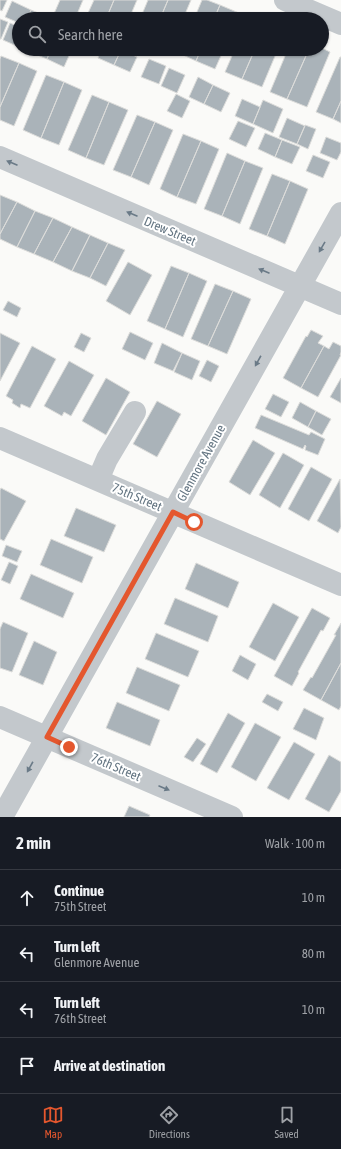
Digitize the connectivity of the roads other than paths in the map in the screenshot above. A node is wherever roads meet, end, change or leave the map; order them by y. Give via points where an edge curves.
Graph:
1 (285, 0) edge
2 (313, 12) edge
3 (329, 19) edge
4 (341, 24) edge
5 (0, 157) edge
6 (341, 214) edge
7 (300, 286) junction
8 (341, 304) edge
9 (135, 412) dead end
10 (0, 438) edge
11 (98, 480) junction
12 (173, 512) junction
13 (341, 584) edge
14 (0, 717) edge
15 (47, 737) junction
16 (2, 817) edge
17 (232, 817) edge

1 - 2 street
3 - 4 street
7 -> 5 street, Drew Street
6 -> 7 street, Glenmore Avenue
7 - 8 street, Drew Street
7 -> 12 street, Glenmore Avenue
9 - 11 street
10 - 11 street, 75th Street
11 - 12 street, 75th Street
12 - 13 street, 75th Street
12 - 15 street, Glenmore Avenue
14 - 15 street, 76th Street
15 -> 16 street, Glenmore Avenue
15 -> 17 street, 76th Street

